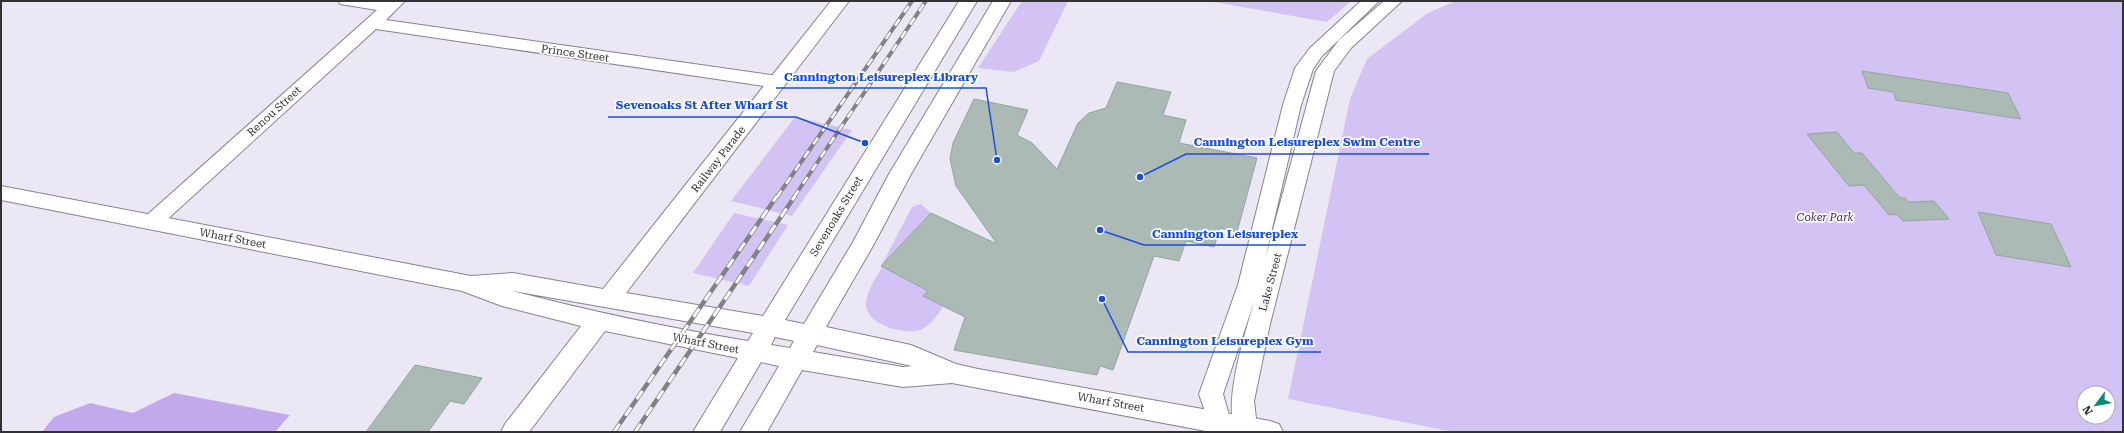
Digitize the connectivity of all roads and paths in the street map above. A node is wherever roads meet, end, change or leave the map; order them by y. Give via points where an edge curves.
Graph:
1 (346, 1) edge
2 (840, 1) edge
3 (968, 1) edge
4 (1002, 1) edge
5 (1371, 1) edge
6 (1394, 1) edge
7 (393, 4) edge
8 (372, 24) junction
9 (778, 82) junction
10 (1, 193) edge
11 (152, 222) junction
12 (465, 284) junction
13 (609, 298) junction
14 (599, 321) junction
15 (768, 327) junction
16 (811, 333) junction
17 (754, 352) junction
18 (796, 358) junction
19 (952, 373) junction
20 (1219, 422) junction
21 (1245, 427) junction
22 (514, 432) edge
23 (706, 432) edge
24 (753, 432) edge
25 (1270, 432) edge

1 - 7 street
2 - 9 main road, Railway Parade
3 - 15 main road, Sevenoaks Street
4 - 16 main road via 900,174
5 - 20 street, Lake Street via 1316,52 1304,68 1292,105 1249,286 1211,394
6 - 21 street, Lake Street via 1345,44 1325,71 1259,324 1242,401
7 - 8 street, Renou Street
8 - 9 street, Prince Street
8 - 11 street, Renou Street
9 - 13 main road, Railway Parade
10 - 11 main road, Wharf Street
11 - 12 main road, Wharf Street
12 - 13 main road, Wharf Street via 513,282
12 - 14 main road, Wharf Street via 502,297
13 - 15 main road, Wharf Street
14 - 17 main road, Wharf Street
14 - 22 main road
15 - 16 main road, Wharf Street
15 - 17 main road, Sevenoaks Street
16 - 18 main road
16 - 19 main road, Wharf Street via 911,355
17 - 18 main road, Wharf Street
17 - 23 main road, Sevenoaks Street
18 - 19 main road, Wharf Street via 903,377
18 - 24 main road
19 - 20 main road, Wharf Street
20 - 21 main road, Wharf Street
21 - 25 main road, Wharf Street

